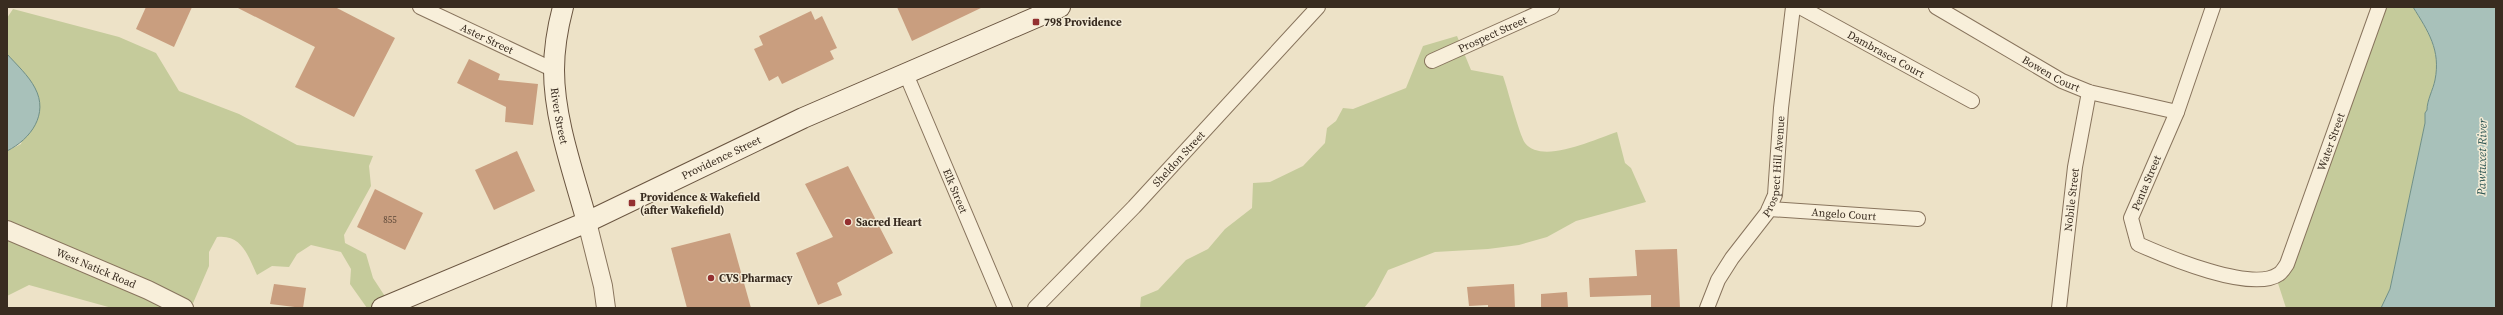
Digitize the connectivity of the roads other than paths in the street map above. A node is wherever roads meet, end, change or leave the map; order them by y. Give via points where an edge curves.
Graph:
1 (420, 7) edge
2 (563, 7) edge
3 (1060, 7) edge
4 (1318, 7) edge
5 (1552, 7) edge
6 (1793, 7) edge
7 (1800, 7) edge
8 (1936, 7) edge
9 (2213, 7) edge
10 (2379, 7) edge
11 (1432, 61) dead end
12 (554, 70) junction
13 (906, 74) junction
14 (2089, 92) junction
15 (1972, 101) dead end
16 (2177, 112) junction
17 (1769, 209) junction
18 (1918, 219) dead end
19 (587, 222) junction
20 (7, 230) edge
21 (2279, 274) joint
22 (184, 308) edge
23 (382, 308) edge
24 (606, 308) edge
25 (1005, 308) edge
26 (1035, 308) edge
27 (1707, 308) edge
28 (2059, 308) edge

1 - 12 street, Aster Street
2 - 12 main road, River Street
3 - 13 main road, Providence Street
4 - 26 street, Sheldon Street via 1134,206
5 - 11 street, Prospect Street
6 - 17 street, Prospect Hill Avenue via 1781,108 1776,190
7 - 15 street, Dambrasca Court
8 - 14 street, Bowen Court via 2002,44 2040,69
9 - 16 street, Penta Street
10 - 21 street, Water Street via 2293,252
12 - 19 main road, River Street via 564,140
13 - 19 main road, Providence Street via 803,118
13 - 25 street, Elk Street
14 - 16 street, Bowen Court
14 - 28 street, Nobile Street via 2075,167
16 - 21 street, Penta Street via 2131,218 2138,244 2169,258 2242,280 2262,280
17 - 18 street, Angelo Court
17 - 27 street, Prospect Hill Avenue via 1718,280
19 - 23 main road, Providence Street
19 - 24 street
20 - 22 street, West Natick Road

